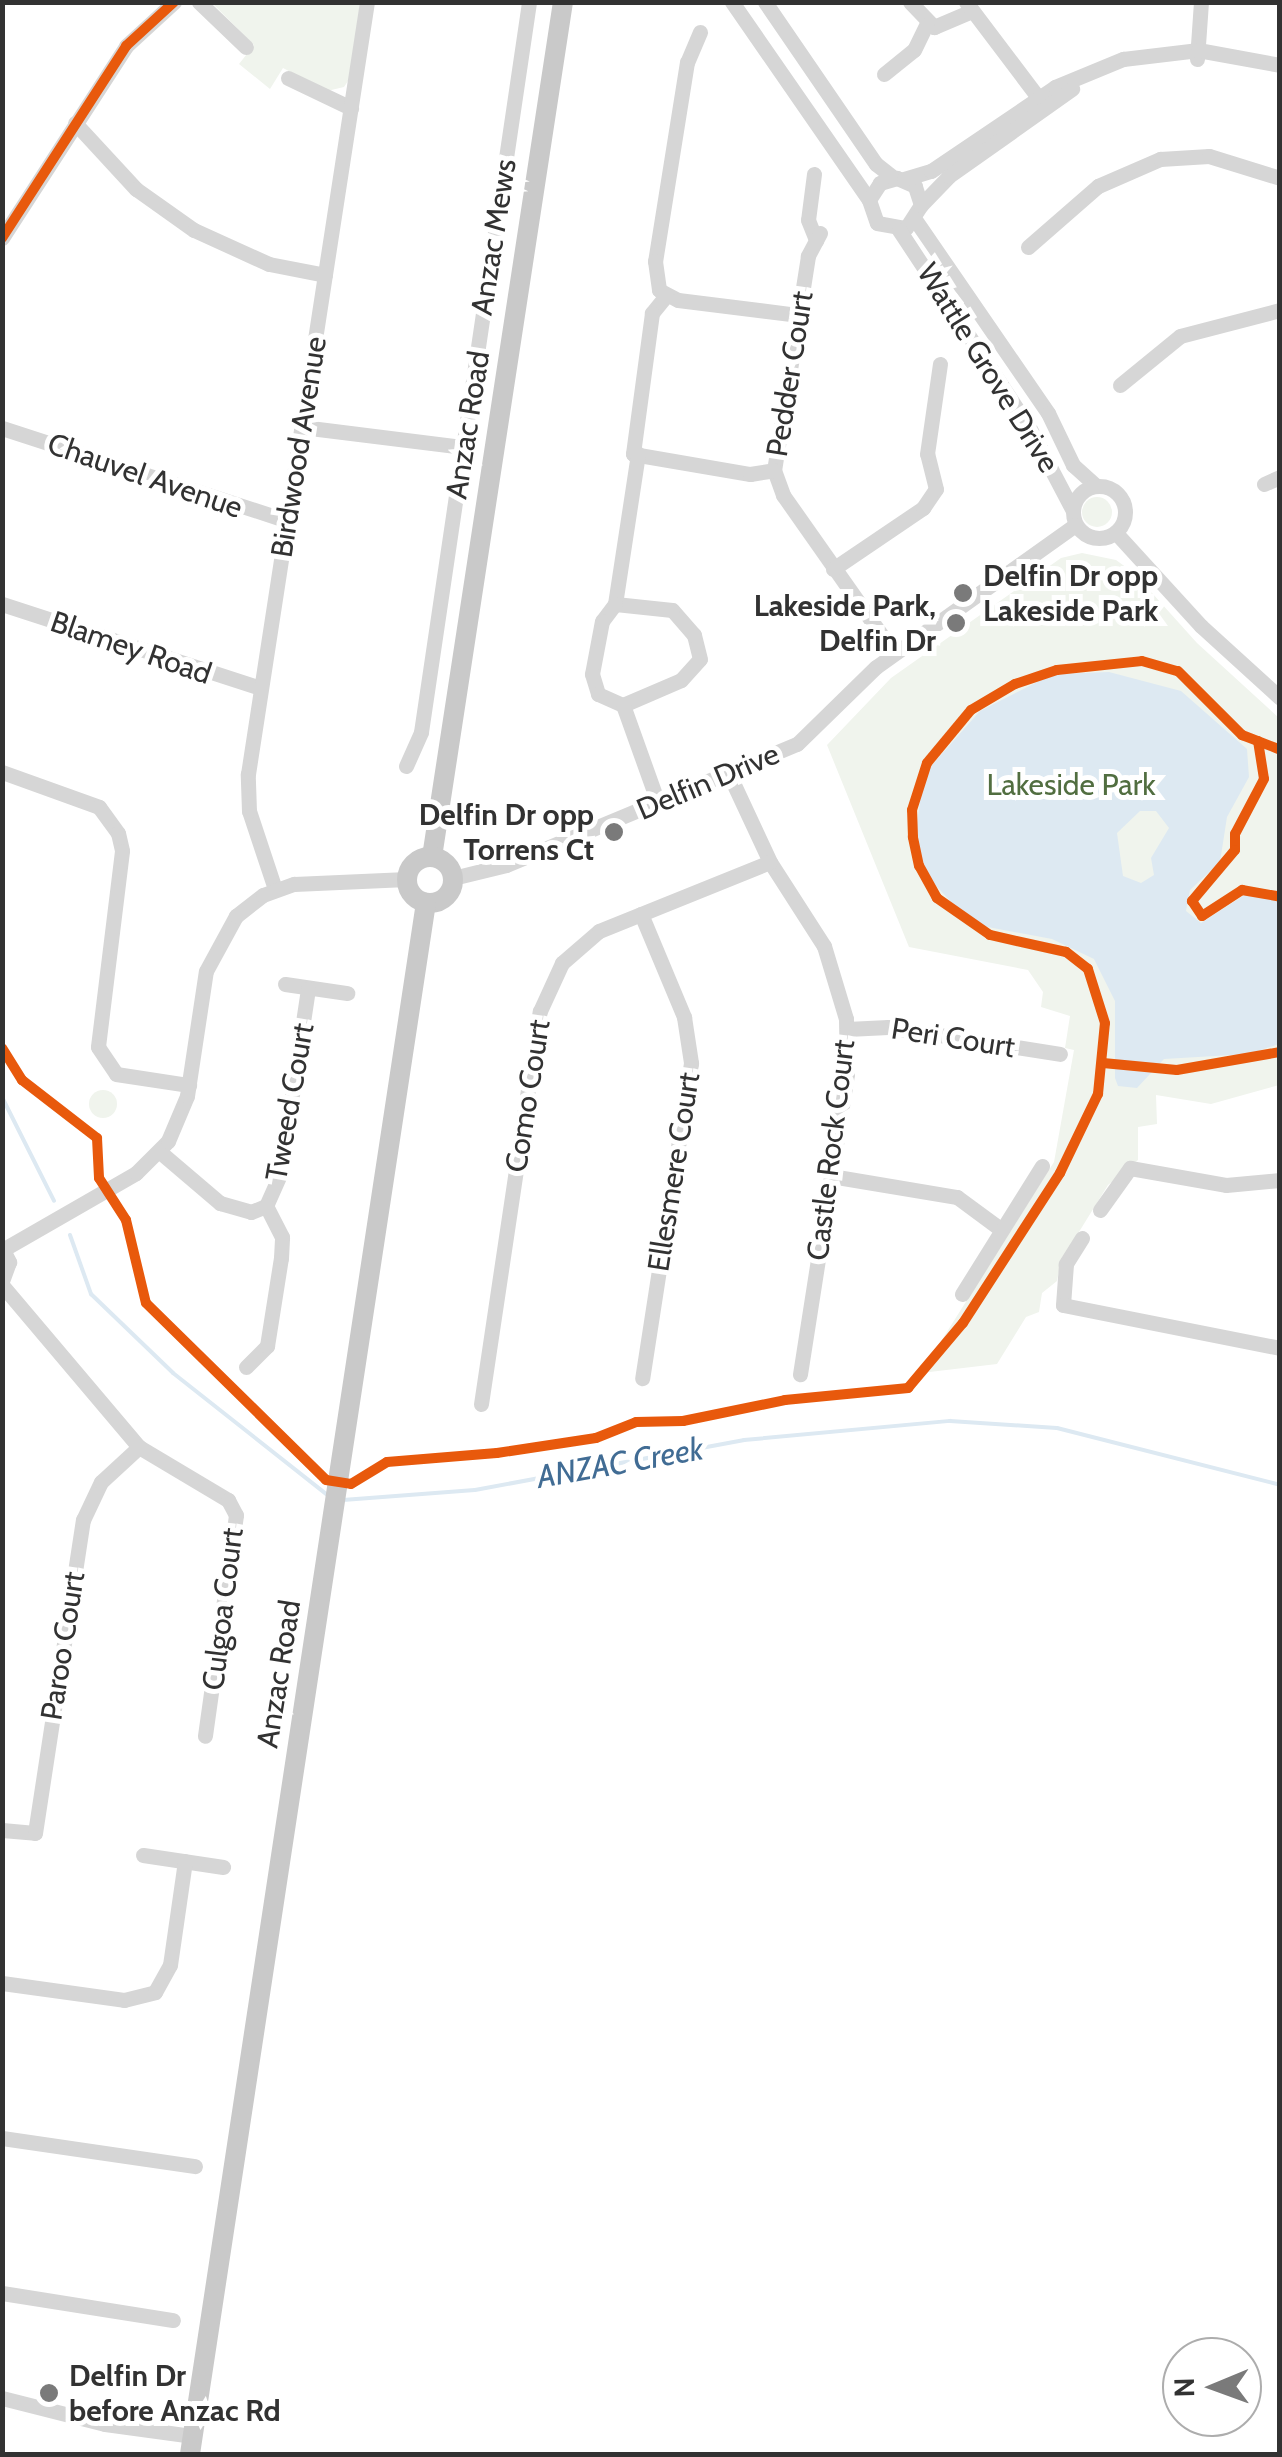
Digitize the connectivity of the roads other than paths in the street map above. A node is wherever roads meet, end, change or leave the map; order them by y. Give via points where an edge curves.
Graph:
1 (174, 2) edge
2 (200, 2) edge
3 (367, 2) edge
4 (529, 2) edge
5 (563, 2) edge
6 (732, 2) edge
7 (765, 2) edge
8 (910, 2) edge
9 (1202, 2) edge
10 (968, 8) edge
11 (926, 25) junction
12 (700, 32) dead end
13 (246, 48) dead end
14 (1198, 54) junction
15 (1280, 65) edge
16 (884, 74) dead end
17 (1280, 74) edge
18 (288, 78) dead end
19 (1041, 102) junction
20 (351, 108) junction
21 (75, 124) junction
22 (814, 174) dead end
23 (899, 178) junction
24 (1280, 178) edge
25 (869, 200) junction
26 (919, 213) junction
27 (899, 230) junction
28 (2, 238) edge
29 (1028, 248) dead end
30 (326, 275) junction
31 (665, 297) junction
32 (1280, 310) edge
33 (799, 315) junction
34 (940, 364) dead end
35 (1120, 384) dead end
36 (302, 427) junction
37 (2, 428) edge
38 (462, 447) junction
39 (638, 454) junction
40 (774, 470) junction
41 (1280, 476) edge
42 (1264, 484) dead end
43 (1096, 486) junction
44 (1074, 517) junction
45 (288, 521) junction
46 (1116, 532) junction
47 (833, 570) junction
48 (2, 604) edge
49 (615, 604) junction
50 (894, 653) junction
51 (261, 688) junction
52 (1280, 698) edge
53 (623, 705) junction
54 (406, 766) dead end
55 (2, 772) edge
56 (729, 774) junction
57 (658, 803) junction
58 (432, 857) junction
59 (770, 862) junction
60 (453, 878) junction
61 (407, 879) junction
62 (275, 889) junction
63 (426, 903) junction
64 (641, 914) junction
65 (285, 984) dead end
66 (308, 988) junction
67 (347, 993) dead end
68 (847, 1030) junction
69 (1060, 1054) dead end
70 (189, 1085) junction
71 (160, 1152) junction
72 (1042, 1166) dead end
73 (831, 1176) junction
74 (1280, 1180) edge
75 (266, 1206) junction
76 (1100, 1210) dead end
77 (999, 1228) junction
78 (1082, 1238) dead end
79 (3, 1249) edge
80 (2, 1283) edge
81 (962, 1294) dead end
82 (1280, 1348) edge
83 (246, 1367) dead end
84 (800, 1374) dead end
85 (642, 1378) dead end
86 (480, 1404) dead end
87 (139, 1447) junction
88 (206, 1736) dead end
89 (2, 1830) edge
90 (144, 1855) dead end
91 (184, 1862) junction
92 (223, 1867) dead end
93 (2, 1983) edge
94 (2, 2138) edge
95 (195, 2166) dead end
96 (2, 2293) edge
97 (173, 2320) dead end
98 (2, 2398) edge
99 (191, 2446) edge

1 - 21 street via 136,34
2 - 13 street
3 - 20 street, Birdwood Avenue
4 - 38 street, Anzac Mews
5 - 58 main road, Anzac Road
6 - 25 street
7 - 23 street via 876,164
8 - 11 street
9 - 14 street
10 - 11 street
10 - 19 street via 990,28
11 - 16 street via 914,50
12 - 31 street via 687,62 655,261
14 - 15 street
14 - 17 street
14 - 19 street via 1123,59
18 - 20 street
19 - 23 street via 931,171
19 - 26 street via 939,184
20 - 30 street, Birdwood Avenue
21 - 28 street
21 - 30 street via 136,189 194,230 269,264
22 - 33 street, Pedder Court via 808,220 818,236
23 - 25 street via 875,187
23 - 26 street via 917,190
24 - 29 street via 1209,156 1160,160 1098,186
25 - 27 street via 877,223
26 - 27 street
26 - 43 street, Wattle Grove Drive via 1048,414 1073,466
27 - 44 street, Wattle Grove Drive via 1029,427
30 - 36 street, Birdwood Avenue
31 - 33 street
31 - 39 street via 652,313 631,449
32 - 35 street via 1180,336
33 - 40 street, Pedder Court
34 - 47 street via 927,454 936,490 923,508
36 - 38 street
36 - 45 street, Birdwood Avenue
37 - 45 street, Chauvel Avenue
38 - 54 street, Anzac Mews via 421,732
39 - 40 street via 750,474
39 - 49 street
40 - 47 street, Pedder Court via 782,495
41 - 42 street
43 - 44 street via 1080,493
43 - 46 street via 1112,489 1123,502 1125,518
44 - 46 street via 1094,539
44 - 50 street, Delfin Drive
45 - 51 street, Birdwood Avenue
46 - 52 street via 1201,626
47 - 50 street, Pedder Court
48 - 51 street, Blamey Road
49 - 53 street via 602,621 592,674 598,694
49 - 53 street via 672,610 700,653 693,672
50 - 56 street, Delfin Drive via 797,744
51 - 62 street, Birdwood Avenue via 248,794
53 - 57 street
55 - 70 street via 83,800 110,820 122,851 98,1047 116,1074
56 - 57 street, Delfin Drive
56 - 59 street, Castle Rock Court
57 - 60 street, Delfin Drive via 506,865
58 - 60 main road via 448,865
58 - 61 main road via 414,864
59 - 64 street, Como Court
59 - 68 street, Castle Rock Court via 836,972
60 - 63 main road via 446,898
61 - 62 street
61 - 63 main road via 413,896
62 - 70 street via 236,916 213,951
63 - 99 main road, Anzac Road
64 - 85 street, Ellesmere Court via 684,1017 692,1063
64 - 86 street, Como Court via 577,946 540,1011
65 - 66 street, Tweed Court
66 - 67 street, Tweed Court
66 - 75 street, Tweed Court via 280,1174
68 - 69 street, Peri Court via 888,1027
68 - 73 street, Castle Rock Court
70 - 71 street
71 - 75 street, Tweed Court via 220,1203 251,1212
71 - 79 street
72 - 77 street
73 - 77 street via 957,1197
73 - 84 street, Castle Rock Court
74 - 76 street via 1226,1185 1130,1168
75 - 83 street via 282,1237 281,1258 267,1346
77 - 81 street
78 - 82 street via 1066,1264 1063,1305
79 - 80 street via 10,1262
80 - 87 street, Culgoa Court
87 - 88 street, Culgoa Court via 228,1500 236,1514
87 - 89 street, Paroo Court via 100,1482 86,1510 35,1834
90 - 91 street
91 - 92 street
91 - 93 street via 170,1965 155,1992 124,2000
94 - 95 street
96 - 97 street
98 - 99 street

